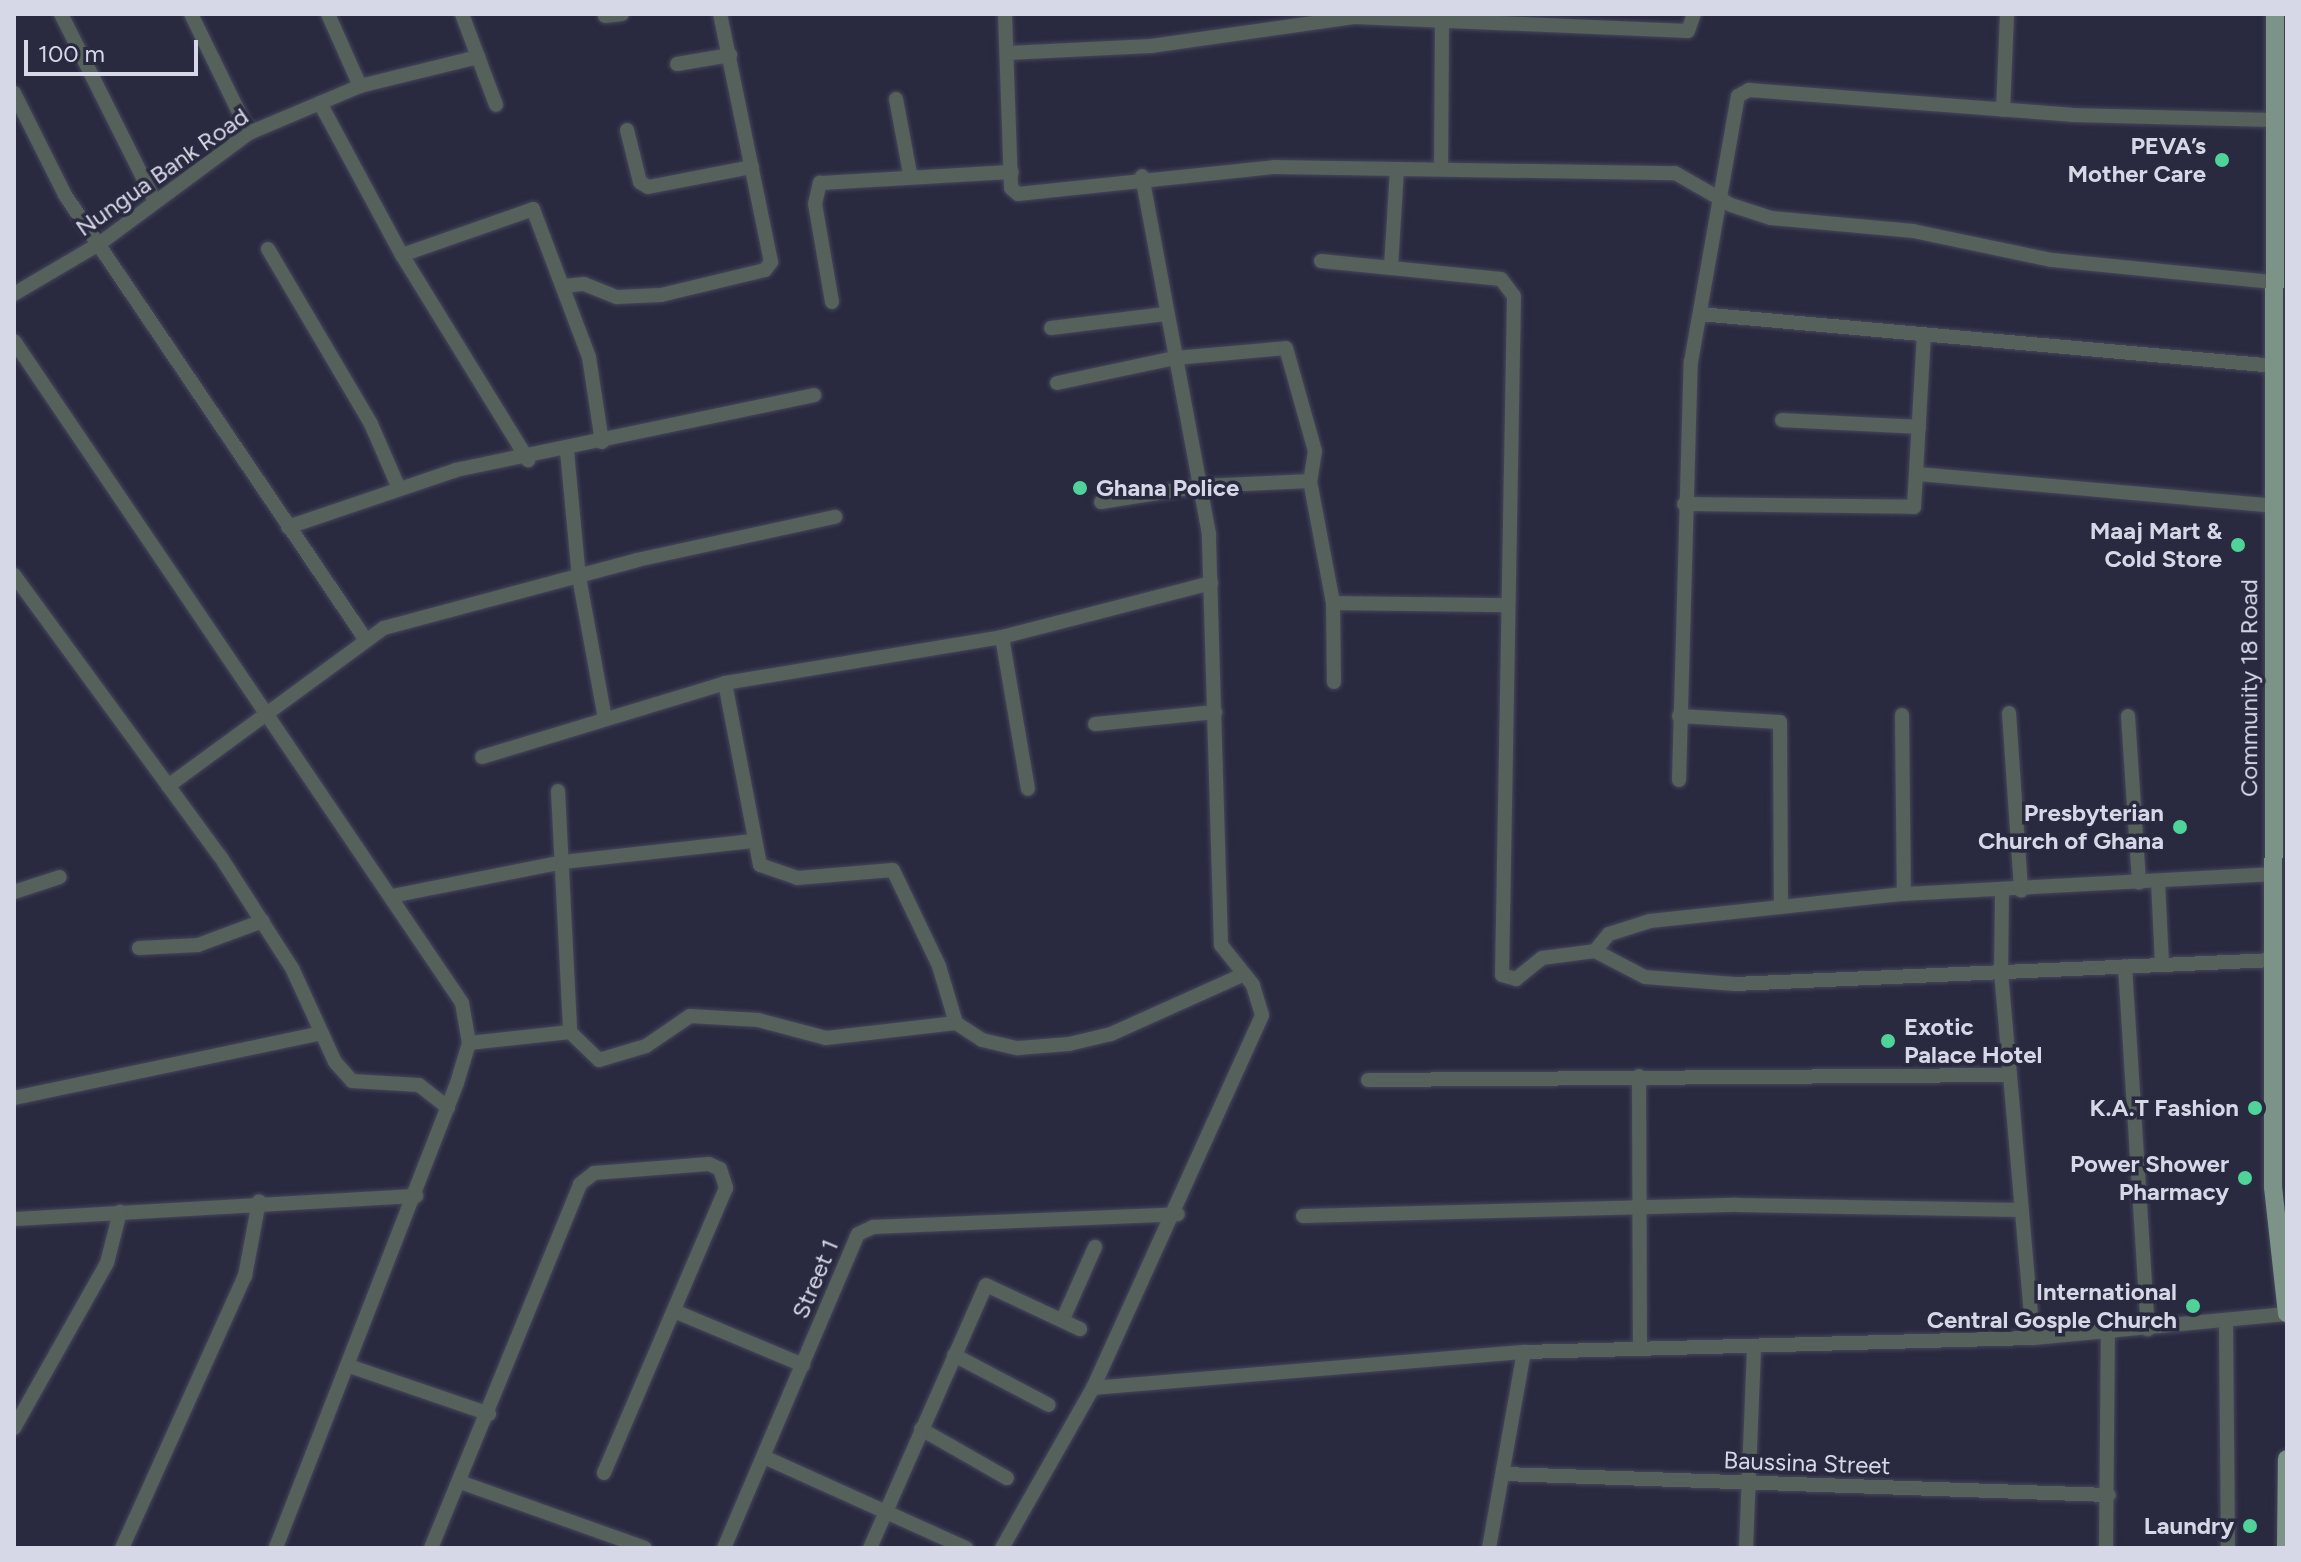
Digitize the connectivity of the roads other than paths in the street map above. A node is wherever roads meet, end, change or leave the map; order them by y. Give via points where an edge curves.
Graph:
1 (61, 14) edge
2 (191, 14) edge
3 (328, 14) edge
4 (462, 14) edge
5 (622, 14) edge
6 (720, 14) edge
7 (1005, 14) edge
8 (1694, 14) edge
9 (2007, 14) edge
10 (2275, 14) edge
11 (605, 16) dead end
12 (1442, 20) junction
13 (1506, 20) edge
14 (1008, 53) junction
15 (730, 55) junction
16 (478, 57) junction
17 (677, 64) dead end
18 (360, 86) junction
19 (14, 93) edge
20 (896, 99) dead end
21 (320, 103) junction
22 (496, 105) dead end
23 (2003, 110) junction
24 (2275, 120) junction
25 (627, 130) dead end
26 (249, 133) junction
27 (752, 167) junction
28 (1397, 169) junction
29 (1441, 169) junction
30 (1012, 172) junction
31 (910, 174) junction
32 (1142, 176) junction
33 (154, 200) junction
34 (1722, 201) junction
35 (99, 244) junction
36 (2281, 247) edge
37 (268, 249) dead end
38 (402, 255) junction
39 (1321, 261) dead end
40 (1391, 267) junction
41 (2274, 282) junction
42 (564, 286) junction
43 (14, 294) edge
44 (832, 302) dead end
45 (1165, 314) junction
46 (1700, 314) junction
47 (1051, 328) dead end
48 (1924, 335) junction
49 (14, 341) edge
50 (1175, 358) junction
51 (2275, 366) junction
52 (1057, 383) dead end
53 (814, 395) dead end
54 (1782, 420) dead end
55 (1919, 427) junction
56 (602, 442) junction
57 (567, 451) junction
58 (528, 460) junction
59 (1918, 474) junction
60 (1310, 481) junction
61 (398, 486) junction
62 (1202, 486) junction
63 (1101, 502) dead end
64 (1684, 504) junction
65 (2279, 514) edge
66 (835, 517) dead end
67 (288, 527) junction
68 (579, 577) junction
69 (1211, 583) junction
70 (16, 584) edge
71 (1333, 603) junction
72 (1505, 605) junction
73 (1002, 637) junction
74 (366, 640) junction
75 (1334, 682) dead end
76 (725, 683) junction
77 (1215, 712) junction
78 (2009, 713) dead end
79 (1902, 715) dead end
80 (267, 716) junction
81 (1679, 716) junction
82 (2128, 716) dead end
83 (605, 718) junction
84 (1095, 724) dead end
85 (482, 757) dead end
86 (1679, 780) dead end
87 (168, 786) junction
88 (1028, 789) dead end
89 (558, 791) dead end
90 (753, 841) junction
91 (563, 862) junction
92 (2272, 874) junction
93 (60, 877) dead end
94 (2158, 882) junction
95 (2139, 883) junction
96 (2021, 891) junction
97 (14, 892) edge
98 (2002, 893) junction
99 (1904, 894) junction
100 (392, 896) junction
101 (1781, 906) junction
102 (2280, 914) edge
103 (263, 921) junction
104 (139, 948) dead end
105 (1595, 951) junction
106 (2273, 960) junction
107 (2162, 963) junction
108 (2125, 966) junction
109 (2001, 972) junction
110 (1242, 975) junction
111 (956, 1023) junction
112 (570, 1032) junction
113 (319, 1034) junction
114 (469, 1043) junction
115 (2009, 1075) junction
116 (1639, 1076) junction
117 (1368, 1080) dead end
118 (14, 1098) edge
119 (448, 1108) junction
120 (416, 1196) junction
121 (259, 1201) junction
122 (1637, 1208) junction
123 (2021, 1210) junction
124 (120, 1212) junction
125 (1178, 1214) junction
126 (1303, 1216) dead end
127 (14, 1219) edge
128 (2282, 1239) edge
129 (1095, 1247) dead end
130 (2284, 1269) edge
131 (2287, 1306) edge
132 (674, 1311) junction
133 (1063, 1319) junction
134 (2226, 1322) junction
135 (1080, 1329) dead end
136 (2148, 1329) junction
137 (2108, 1332) junction
138 (2033, 1338) junction
139 (1754, 1346) junction
140 (1640, 1348) junction
141 (1524, 1352) junction
142 (954, 1355) junction
143 (803, 1365) junction
144 (352, 1367) junction
145 (1093, 1388) junction
146 (1049, 1405) dead end
147 (489, 1414) junction
148 (14, 1428) edge
149 (921, 1429) junction
150 (764, 1457) junction
151 (2287, 1459) edge
152 (604, 1473) dead end
153 (1504, 1474) junction
154 (1007, 1478) dead end
155 (460, 1482) junction
156 (1752, 1483) junction
157 (2109, 1495) junction
158 (888, 1507) junction
159 (2287, 1529) edge
160 (122, 1548) edge
161 (276, 1548) edge
162 (431, 1548) edge
163 (645, 1548) edge
164 (724, 1548) edge
165 (870, 1548) edge
166 (966, 1548) edge
167 (1002, 1548) edge
168 (1489, 1548) edge
169 (1746, 1548) edge
170 (2106, 1548) edge
171 (2228, 1548) edge
172 (2286, 1548) edge

1 - 33 street
2 - 26 street
3 - 18 street
4 - 16 street
5 - 11 street
6 - 15 street
7 - 14 street
8 - 13 street via 1688,31
9 - 23 street
10 - 24 main road, Community 18 Road
12 - 13 street
12 - 14 street via 1354,17 1151,46
12 - 29 street
14 - 30 street
15 - 17 street
15 - 27 street
16 - 18 street, Nungua Bank Road
16 - 22 street
18 - 21 street, Nungua Bank Road
19 - 35 street
20 - 31 street
21 - 26 street, Nungua Bank Road
21 - 38 street
23 - 24 street
23 - 34 street via 1749,90 1738,96
24 - 36 main road, Community 18 Road
25 - 27 street via 640,182 648,187
26 - 33 street, Nungua Bank Road
27 - 42 street via 771,262 765,270 661,295 617,297 584,284
28 - 29 street
28 - 32 street
28 - 40 street
29 - 34 street via 1675,173
30 - 31 street
30 - 32 street via 1018,194
31 - 44 street via 816,188
32 - 45 street
33 - 35 street, Nungua Bank Road
34 - 41 street via 1771,218 1913,231 2052,260
34 - 46 street
35 - 43 street, Nungua Bank Road
35 - 67 street
36 - 41 main road, Community 18 Road
37 - 61 street via 371,424
38 - 42 street via 533,209
38 - 58 street
39 - 40 street
40 - 72 street via 1510,285
41 - 51 main road, Community 18 Road
42 - 56 street via 589,357
45 - 47 street
45 - 50 street
46 - 48 street
46 - 64 street
48 - 51 street
48 - 55 street
49 - 80 street
50 - 52 street
50 - 60 street via 1286,348 1312,430
50 - 62 street
51 - 65 main road, Community 18 Road
53 - 56 street
54 - 55 street
55 - 59 street
56 - 57 street
57 - 58 street
57 - 68 street
58 - 61 street
59 - 64 street via 1908,510
59 - 65 street
60 - 62 street
60 - 71 street
61 - 67 street
62 - 63 street
62 - 69 street
64 - 81 street
65 - 92 main road, Community 18 Road
66 - 68 street
67 - 74 street
68 - 74 street via 426,616
68 - 83 street
69 - 73 street
69 - 77 street
70 - 87 street
71 - 72 street
71 - 75 street
72 - 105 street via 1498,962 1502,975 1516,979 1542,958
73 - 76 street
73 - 88 street
74 - 80 street
76 - 83 street
76 - 90 street
77 - 84 street
77 - 110 street via 1221,945
78 - 96 street
79 - 99 street
80 - 87 street
80 - 100 street
81 - 86 street
81 - 101 street via 1780,722
82 - 95 street
83 - 85 street
87 - 103 street
89 - 91 street
90 - 91 street
90 - 111 street via 769,873 893,870 939,966
91 - 100 street
91 - 112 street
92 - 94 street
92 - 102 main road, Community 18 Road
93 - 97 street
94 - 95 street
94 - 107 street
95 - 96 street
96 - 98 street
98 - 99 street
98 - 109 street
99 - 101 street
100 - 114 street via 462,1003
101 - 105 street via 1627,925
102 - 106 main road, Community 18 Road
103 - 104 street via 198,945
103 - 113 street via 317,1016
105 - 109 street via 1645,977 1684,983
106 - 107 street
106 - 128 main road, Community 18 Road
107 - 108 street
108 - 109 street
108 - 136 street
109 - 115 street
110 - 111 street via 1124,1029 1069,1044 1018,1048 982,1040
110 - 125 street via 1262,1015
111 - 112 street via 826,1038 758,1020 690,1016 646,1046 599,1060
112 - 114 street
113 - 118 street
113 - 119 street via 352,1081 419,1085
114 - 119 street
115 - 116 street
115 - 123 street
116 - 117 street
116 - 122 street
119 - 120 street
120 - 121 street
120 - 144 street
121 - 124 street
121 - 160 street via 245,1276
122 - 123 street
122 - 126 street
122 - 140 street
123 - 138 street
124 - 127 street
124 - 148 street via 107,1263
125 - 143 street, Street 1 via 865,1230
125 - 145 street
128 - 130 main road, Community 18 Road
129 - 133 street
130 - 131 main road, Community 18 Road
131 - 134 street
132 - 143 street
132 - 147 street via 726,1188 724,1174 709,1164 588,1176
132 - 152 street
133 - 135 street
133 - 142 street via 986,1285
134 - 136 street
134 - 171 street
136 - 137 street
137 - 138 street
137 - 157 street
138 - 139 street
139 - 140 street
139 - 156 street
140 - 141 street
141 - 145 street
141 - 153 street
142 - 146 street
142 - 149 street
143 - 150 street, Street 1
144 - 147 street
144 - 161 street
145 - 167 street
147 - 155 street
149 - 154 street
149 - 158 street
150 - 158 street
150 - 164 street, Street 1
151 - 159 main road
153 - 156 street, Baussina Street
153 - 168 street
155 - 162 street
155 - 163 street
156 - 157 street, Baussina Street
156 - 169 street
157 - 170 street
158 - 165 street
158 - 166 street
159 - 172 main road

